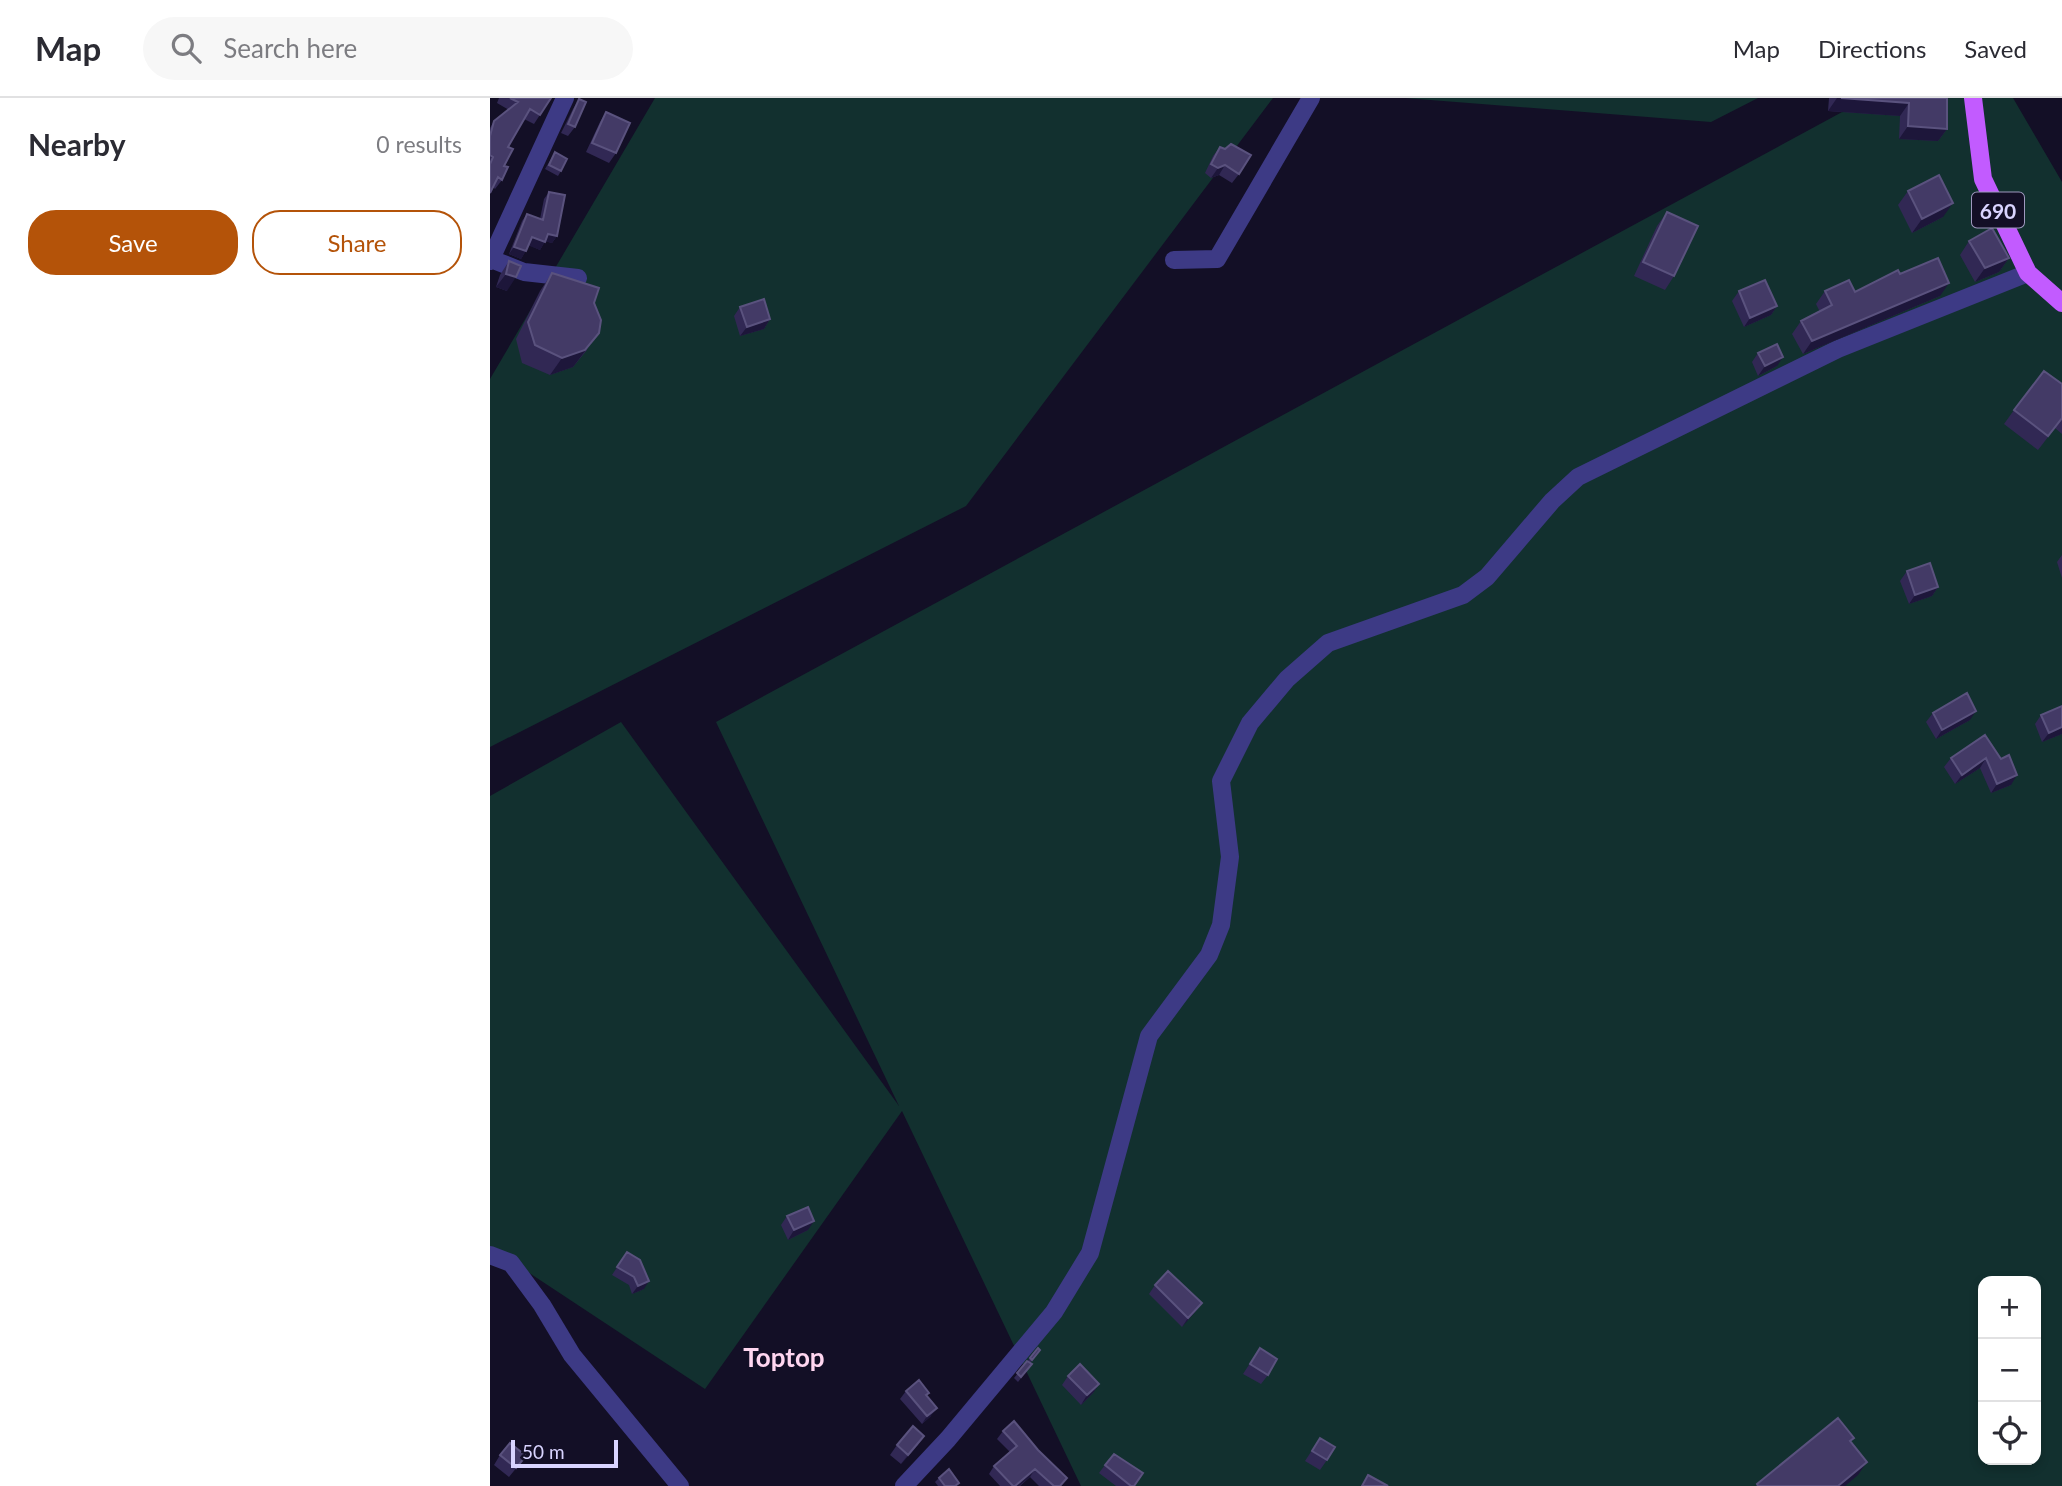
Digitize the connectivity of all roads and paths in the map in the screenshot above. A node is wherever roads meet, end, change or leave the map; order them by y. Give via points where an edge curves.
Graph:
1 (565, 98) edge
2 (1311, 98) edge
3 (1973, 98) edge
4 (490, 260) edge
5 (1174, 260) dead end
6 (2028, 272) junction
7 (578, 278) edge
8 (2062, 303) edge
9 (490, 1255) edge
10 (680, 1486) edge
11 (904, 1486) edge

1 - 4 street
2 - 5 street via 1217,259
3 - 6 main road, 690 via 1983,179
4 - 7 street via 524,272
6 - 8 main road, 690
6 - 11 street via 1838,349 1578,477 1487,577 1463,595 1328,643 1287,679 1250,723 1221,781 1230,857 1221,925 1209,955 1149,1036 1090,1253 1054,1312
9 - 10 street via 511,1263 572,1355

